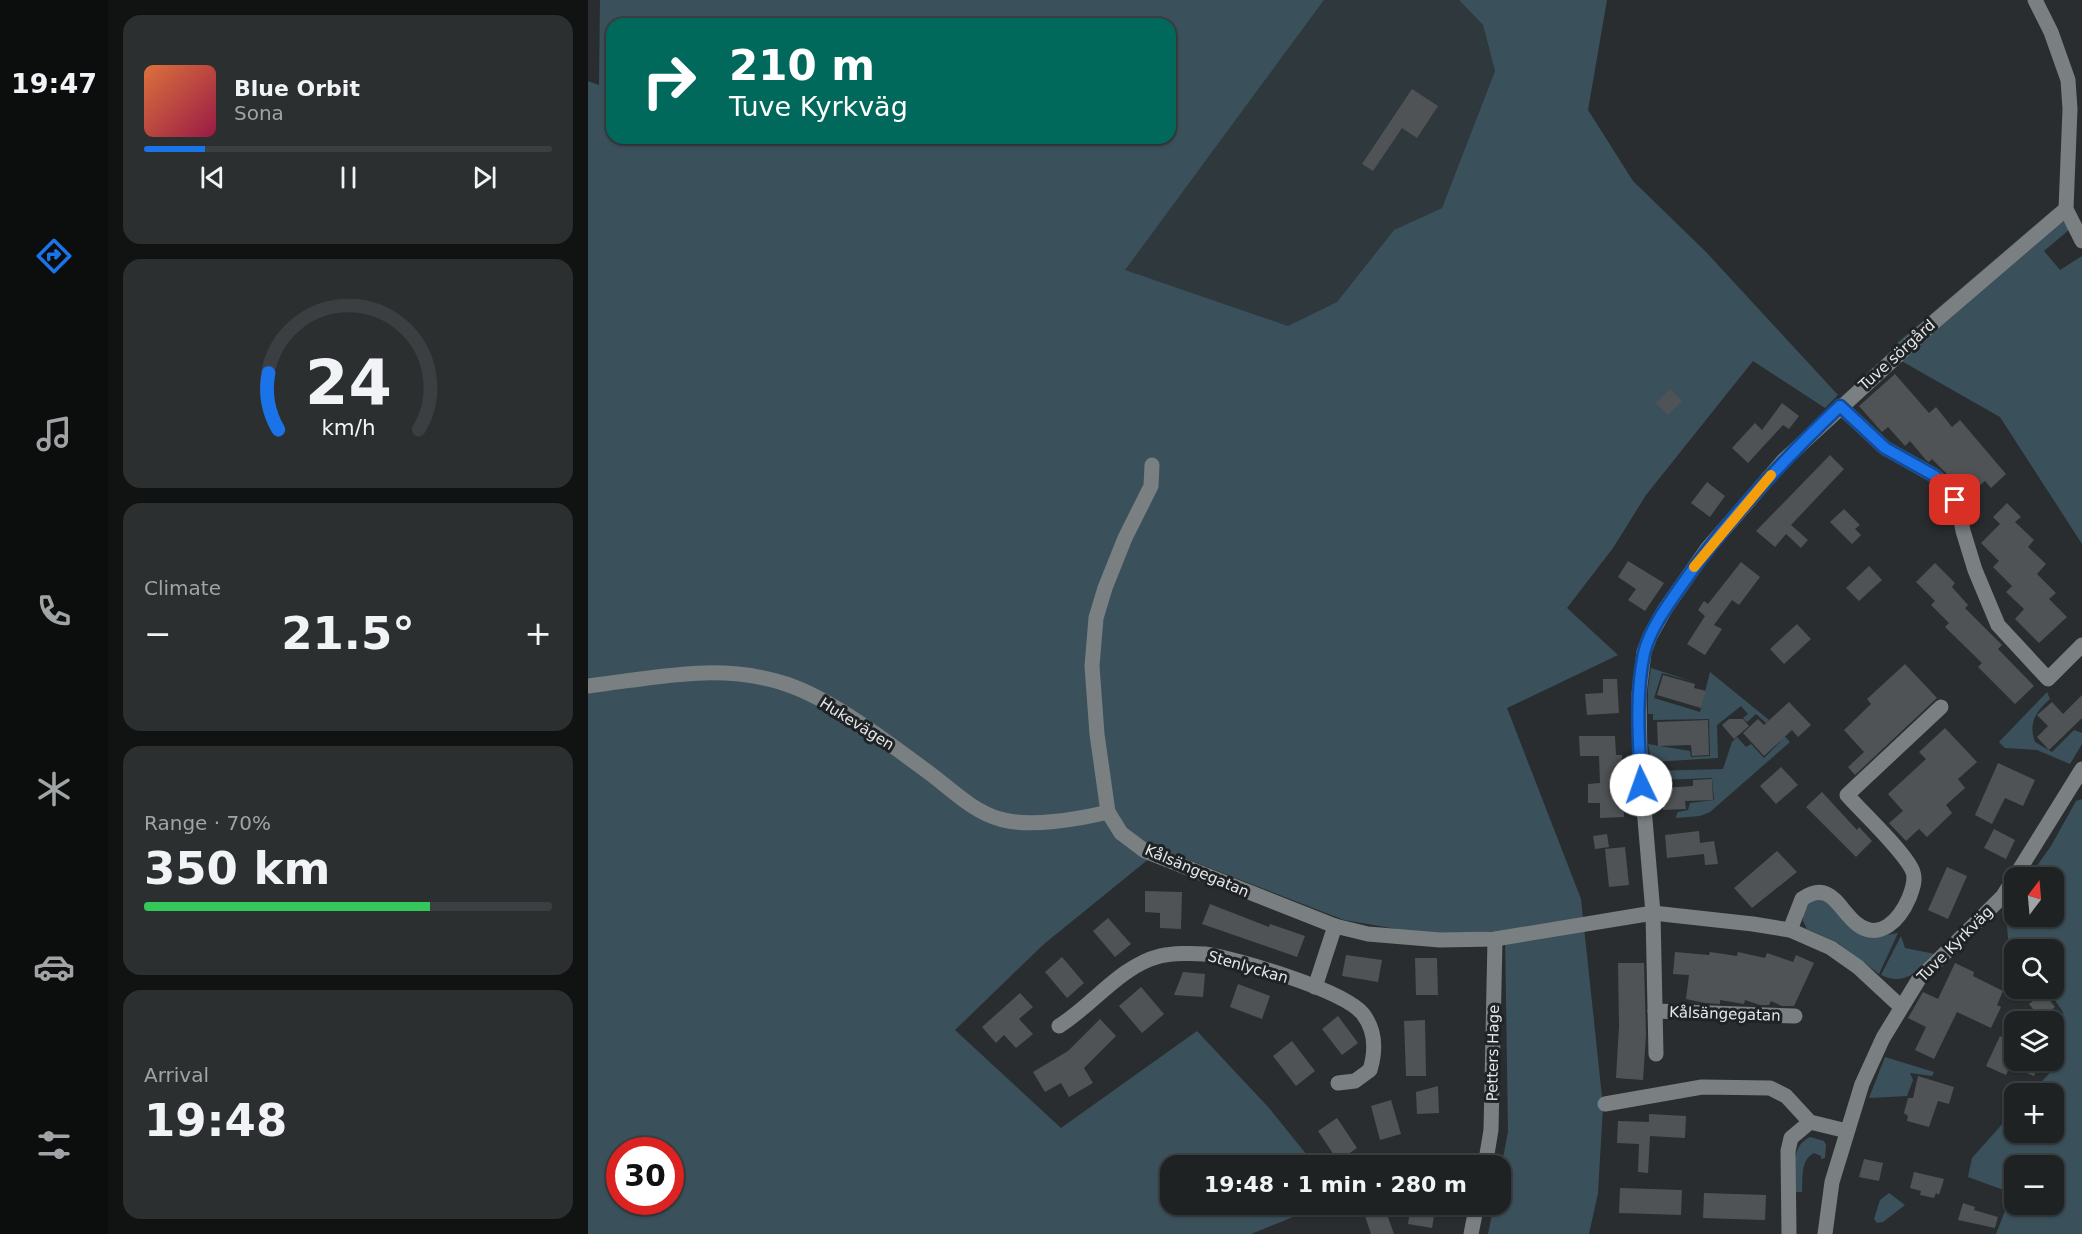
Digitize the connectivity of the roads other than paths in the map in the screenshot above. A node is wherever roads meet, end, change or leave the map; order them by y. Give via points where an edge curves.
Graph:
1 (2035, 0) edge
2 (2066, 209) junction
3 (2082, 241) edge
4 (1840, 406) junction
5 (1152, 465) dead end
6 (2082, 645) edge
7 (588, 686) edge
8 (1941, 706) dead end
9 (2082, 769) edge
10 (1108, 812) junction
11 (1653, 913) junction
12 (1335, 926) junction
13 (1790, 930) junction
14 (1495, 939) junction
15 (1315, 987) junction
16 (1900, 1006) junction
17 (1655, 1011) junction
18 (1794, 1016) dead end
19 (1059, 1026) dead end
20 (1656, 1054) dead end
21 (1338, 1083) dead end
22 (1605, 1104) dead end
23 (1810, 1122) junction
24 (1847, 1131) junction
25 (1487, 1155) edge
26 (1475, 1215) edge
27 (1471, 1234) edge
28 (1789, 1234) edge
29 (1825, 1234) edge

1 - 2 street via 2068,80
2 - 3 street
2 - 4 street, Tuve sörgård
4 - 6 street via 1885,448 1935,476 1948,489 1958,504 1962,531 1998,625 2048,679
4 - 11 street, Tuve sörgård via 1784,460 1707,549 1650,636 1643,662 1639,729
5 - 10 street, Kålsängegatan via 1151,486 1125,538 1096,618 1092,666
7 - 10 street, Hukevägen via 705,671 786,684 892,745 984,814 1025,822
8 - 13 street via 1847,795 1902,855 1914,874 1914,885 1900,917 1888,927 1868,930 1830,896 1818,893 1802,899
9 - 16 street, Tuve Kyrkväg via 2003,896 1919,979
10 - 12 street, Kålsängegatan via 1121,832 1145,851
11 - 13 street, Kålsängegatan
11 - 14 street, Kålsängegatan
11 - 17 street, Kålsängegatan
12 - 14 street, Kålsängegatan via 1378,935
12 - 15 street
13 - 16 street, Kålsängegatan via 1831,948
14 - 25 street, Petters Hage via 1491,1130
15 - 19 street, Stenlyckan via 1204,954 1161,956 1139,964 1081,1013
15 - 21 street, Stenlyckan via 1362,1013 1375,1043 1370,1070 1355,1081
16 - 24 street, Tuve Kyrkväg via 1862,1084
17 - 18 street, Kålsängegatan
17 - 20 street, Kålsängegatan
22 - 23 street via 1702,1088 1770,1088 1786,1096
23 - 24 street
23 - 28 street via 1791,1138 1788,1151
24 - 29 street, Tuve Kyrkväg via 1832,1182
26 - 27 street

